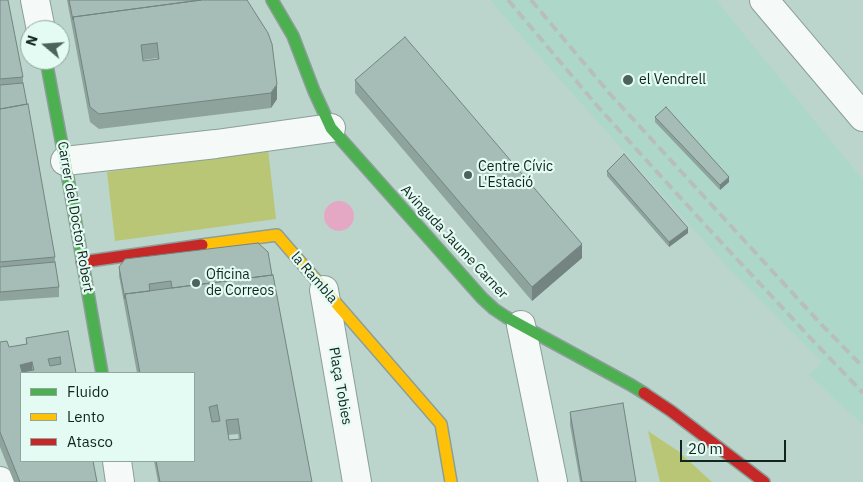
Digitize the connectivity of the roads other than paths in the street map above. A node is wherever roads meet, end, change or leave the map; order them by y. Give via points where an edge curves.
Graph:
1 (35, 0) edge
2 (272, 0) edge
3 (764, 0) edge
4 (39, 20) edge
5 (48, 70) edge
6 (863, 117) edge
7 (331, 128) junction
8 (65, 160) junction
9 (82, 262) junction
10 (324, 290) junction
11 (521, 325) junction
12 (102, 372) edge
13 (117, 462) edge
14 (120, 482) edge
15 (357, 482) edge
16 (451, 482) edge
17 (553, 482) edge
18 (764, 482) edge

1 - 4 street
2 - 7 street, Avinguda Jaume Carner via 293,36
3 - 6 street
5 - 8 street, Carrer del Doctor Robert
7 - 8 street
7 - 11 street, Avinguda Jaume Carner via 482,298
8 - 9 street, Carrer del Doctor Robert
9 - 10 street, la Rambla via 277,235
9 - 12 street, Carrer del Doctor Robert
10 - 15 street, Plaça Tobies
10 - 16 street, la Rambla via 441,424
11 - 17 street
11 - 18 street, Avinguda Jaume Carner via 631,385 685,421
13 - 14 street

